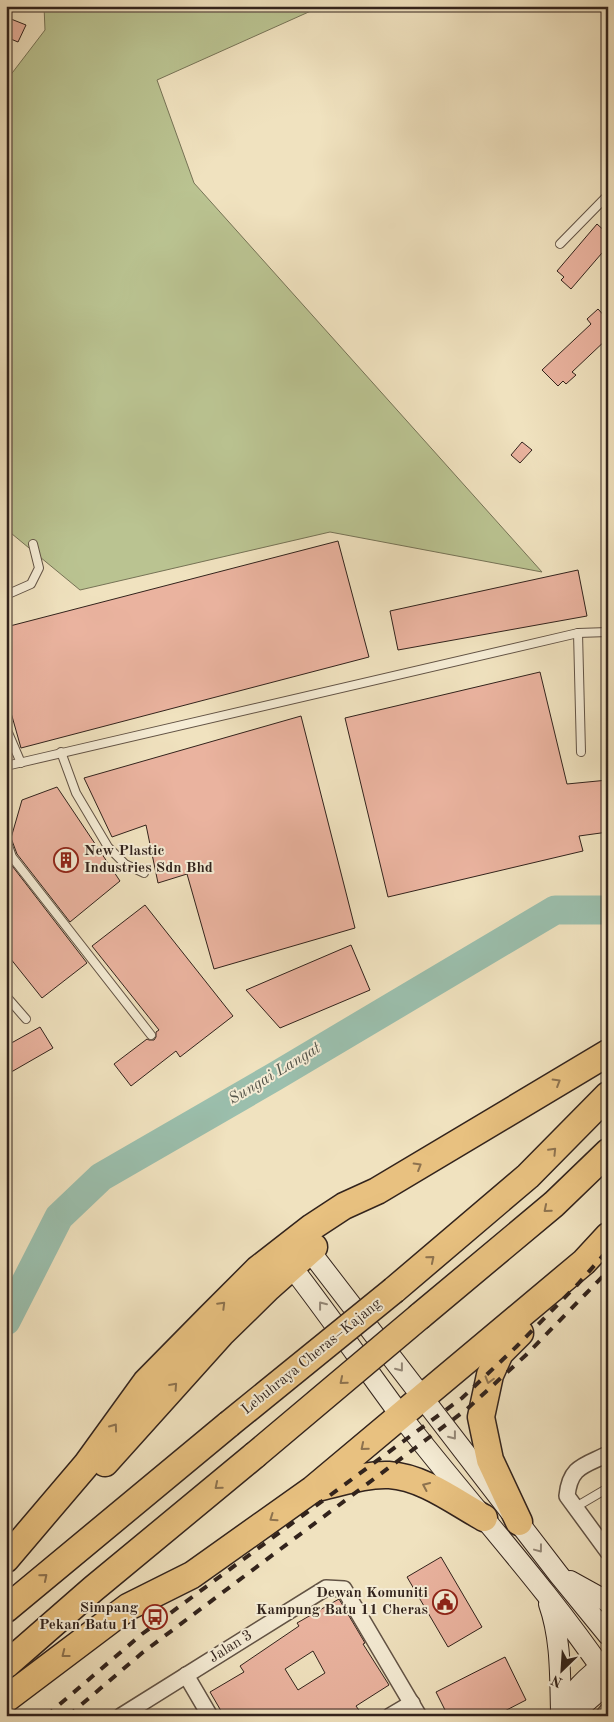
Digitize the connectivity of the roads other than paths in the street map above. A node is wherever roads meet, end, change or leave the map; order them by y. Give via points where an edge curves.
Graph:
1 (608, 195) edge
2 (560, 244) dead end
3 (32, 544) dead end
4 (6, 595) edge
5 (608, 632) edge
6 (578, 633) junction
7 (6, 728) edge
8 (61, 752) junction
9 (581, 752) dead end
10 (21, 763) junction
11 (6, 766) edge
12 (6, 840) edge
13 (144, 873) dead end
14 (6, 996) edge
15 (26, 1019) dead end
16 (152, 1035) dead end
17 (603, 1053) edge
18 (608, 1095) edge
19 (608, 1152) edge
20 (377, 1191) junction
21 (608, 1236) edge
22 (300, 1258) junction
23 (584, 1262) junction
24 (423, 1397) junction
25 (401, 1416) junction
26 (608, 1454) edge
27 (608, 1488) edge
28 (313, 1490) junction
29 (574, 1508) junction
30 (484, 1518) junction
31 (519, 1522) junction
32 (608, 1552) edge
33 (6, 1560) edge
34 (559, 1575) junction
35 (545, 1592) junction
36 (605, 1597) edge
37 (6, 1608) edge
38 (608, 1635) edge
39 (6, 1664) edge
40 (606, 1672) edge
41 (186, 1675) junction
42 (6, 1699) edge
43 (416, 1709) edge
44 (564, 1714) edge
45 (121, 1716) edge
46 (210, 1716) edge
47 (390, 1716) edge

1 - 2 lane
3 - 4 lane via 39,568 31,584
5 - 6 lane
6 - 8 lane
6 - 9 lane
7 - 10 lane
8 - 10 lane
8 - 13 lane via 76,794 108,847 125,864
10 - 11 lane
12 - 16 lane via 12,857
14 - 15 lane
20 -> 17 highway
37 -> 18 highway, Lebuhraya Cheras–Kajang, bridge via 528,1176
19 -> 39 highway, bridge via 554,1204
20 - 22 highway via 348,1222
33 -> 20 highway via 86,1465 146,1382 258,1269 312,1226
21 - 23 highway
22 -> 24 street
25 -> 22 street via 327,1312
33 -> 22 highway via 116,1452 220,1334
23 - 24 highway
23 -> 31 highway via 559,1296 500,1353 488,1382 482,1416 490,1460
24 - 25 highway
24 -> 31 street
25 -> 28 highway
25 - 30 street
26 - 29 street via 576,1470 568,1483 567,1496
27 - 29 lane
30 -> 28 highway via 415,1481 389,1475 358,1478
28 -> 42 highway via 192,1576 128,1607
29 - 32 street
30 - 35 street
31 -> 34 street
34 - 36 street
34 - 38 street
35 - 40 street
35 - 44 street via 555,1620
40 - 44 street via 576,1691
41 - 43 street, Jalan 3 via 326,1588 344,1589
41 - 45 street, Jalan 3
41 - 46 street
43 - 47 street

